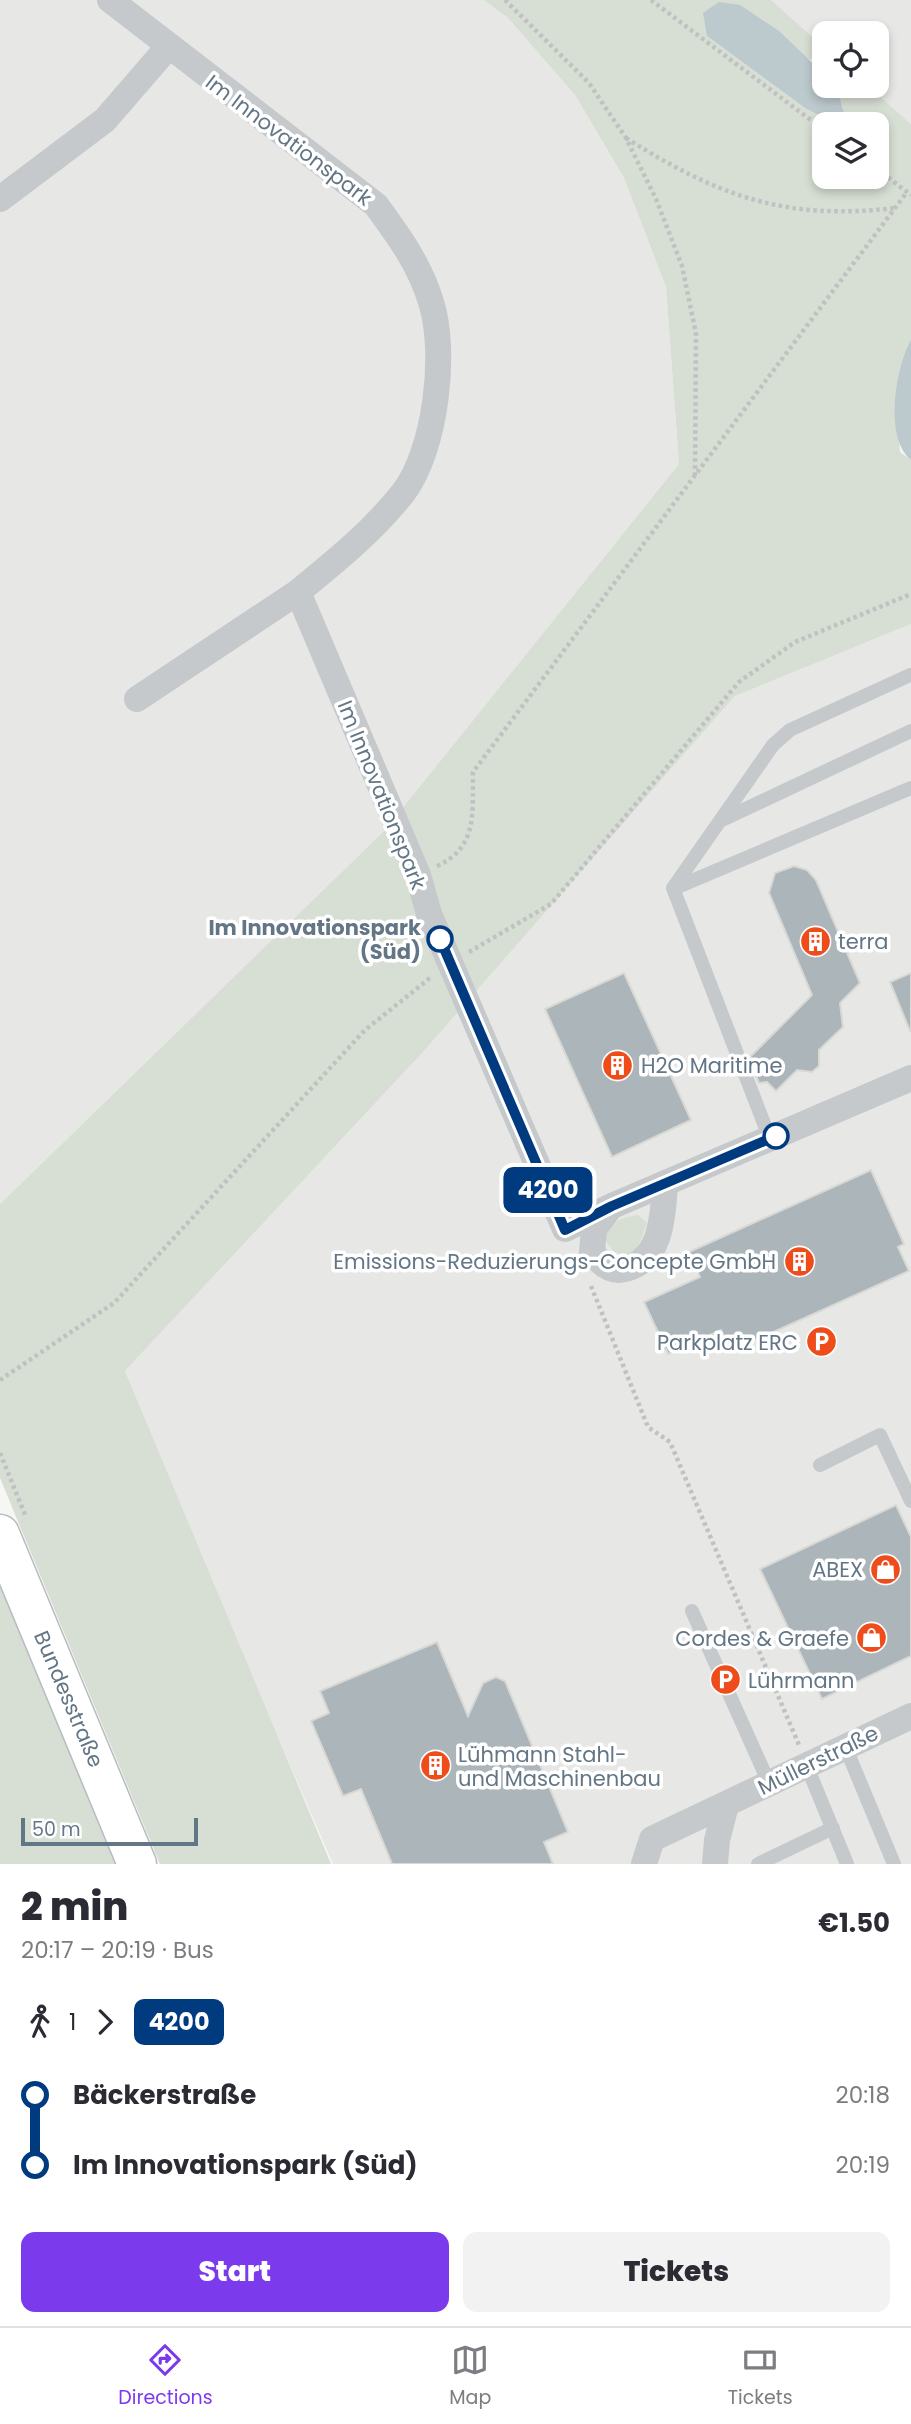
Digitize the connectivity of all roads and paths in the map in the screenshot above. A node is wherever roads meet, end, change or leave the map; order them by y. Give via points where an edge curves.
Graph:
1 (110, 0) edge
2 (505, 0) edge
3 (651, 0) edge
4 (168, 47) junction
5 (812, 121) edge
6 (626, 138) junction
7 (889, 178) edge
8 (909, 194) edge
9 (0, 199) edge
10 (896, 208) junction
11 (695, 476) junction
12 (298, 592) junction
13 (910, 675) edge
14 (137, 699) dead end
15 (911, 731) edge
16 (911, 788) edge
17 (721, 821) junction
18 (418, 875) junction
19 (673, 888) junction
20 (911, 1078) edge
21 (770, 1139) junction
22 (666, 1184) junction
23 (612, 1206) junction
24 (590, 1289) dead end
25 (820, 1465) dead end
26 (911, 1501) edge
27 (0, 1534) edge
28 (692, 1611) dead end
29 (911, 1716) edge
30 (845, 1746) junction
31 (806, 1764) junction
32 (769, 1783) junction
33 (726, 1805) junction
34 (833, 1828) junction
35 (137, 1864) edge
36 (645, 1864) edge
37 (715, 1864) edge
38 (758, 1864) edge
39 (848, 1864) edge
40 (894, 1864) edge

1 - 4 street, Im Innovationspark
2 - 6 path via 590,83
3 - 5 path
4 - 9 street via 105,120
4 - 12 street, Im Innovationspark via 376,205 409,249 432,303 440,369 429,437 405,491 356,546
6 - 10 path via 676,170 724,192 772,205 833,212
6 - 11 path via 682,266 696,334
7 - 8 path
8 - 10 path
10 - 11 path
11 - 18 path via 473,772 471,834 451,859
12 - 14 street, Im Innovationspark
12 - 18 street, Im Innovationspark
13 - 17 lane via 790,730 773,745
15 - 17 lane
16 - 19 lane
17 - 19 lane
18 - 23 street, Im Innovationspark via 429,915 565,1230
19 - 21 lane
20 - 21 street
21 - 22 street
22 - 23 street
22 - 23 street via 655,1244 633,1267 608,1268 592,1252 594,1229
24 - 31 path via 648,1427 670,1442
25 - 26 lane via 880,1435
27 - 35 main road, Bundesstraße
28 - 32 lane
29 - 30 street, Müllerstraße
30 - 31 street, Müllerstraße
30 - 40 lane
31 - 32 street, Müllerstraße
31 - 34 lane
32 - 33 street, Müllerstraße
33 - 36 street, Müllerstraße via 652,1839
33 - 37 street
34 - 38 lane
34 - 39 lane

